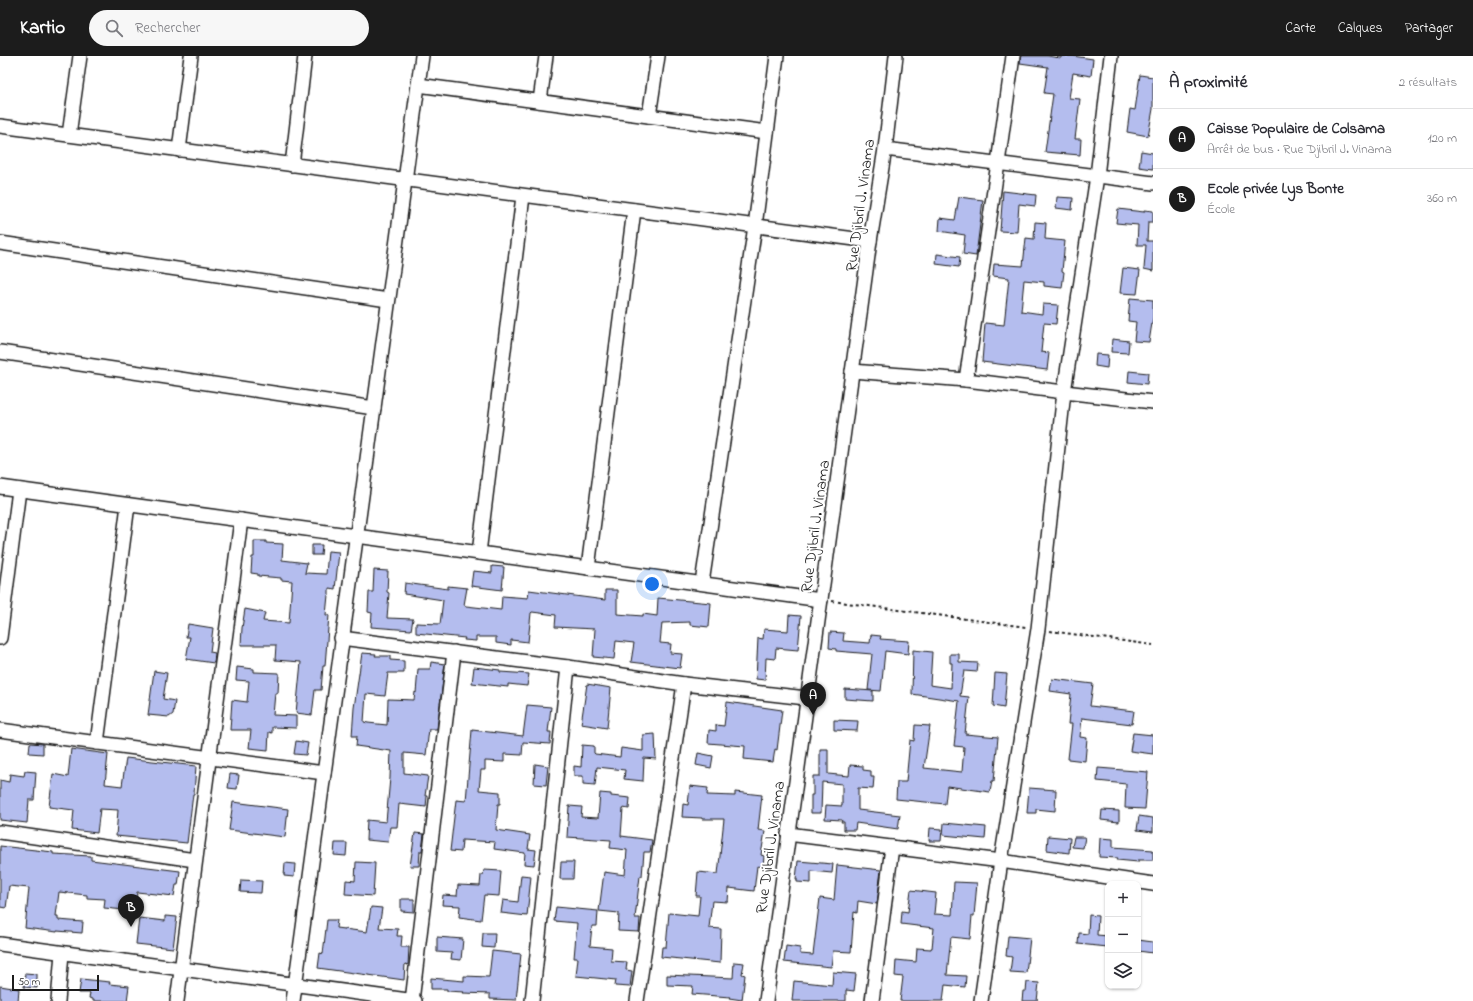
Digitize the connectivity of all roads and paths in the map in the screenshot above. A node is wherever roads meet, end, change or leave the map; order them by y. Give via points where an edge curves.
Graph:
1 (80, 56) edge
2 (191, 56) edge
3 (305, 56) edge
4 (422, 56) edge
5 (546, 56) edge
6 (658, 56) edge
7 (777, 56) edge
8 (896, 56) edge
9 (1012, 56) edge
10 (1111, 56) edge
11 (418, 85) junction
12 (540, 101) junction
13 (649, 116) junction
14 (0, 126) edge
15 (767, 132) junction
16 (69, 135) junction
17 (885, 149) junction
18 (179, 150) junction
19 (998, 163) junction
20 (292, 165) junction
21 (1097, 176) junction
22 (405, 180) junction
23 (1153, 183) edge
24 (523, 196) junction
25 (634, 210) junction
26 (755, 226) junction
27 (870, 241) junction
28 (0, 243) edge
29 (388, 300) junction
30 (0, 352) edge
31 (852, 371) junction
32 (966, 380) junction
33 (1064, 392) junction
34 (1153, 402) edge
35 (374, 408) junction
36 (0, 487) edge
37 (19, 490) junction
38 (128, 505) junction
39 (241, 520) junction
40 (356, 536) junction
41 (479, 553) junction
42 (588, 568) junction
43 (702, 583) junction
44 (821, 600) junction
45 (1038, 629) junction
46 (0, 638) edge
47 (341, 638) junction
48 (1153, 645) edge
49 (454, 652) junction
50 (568, 668) junction
51 (684, 684) junction
52 (806, 698) junction
53 (0, 730) edge
54 (97, 743) junction
55 (209, 758) junction
56 (324, 773) junction
57 (0, 832) edge
58 (788, 834) junction
59 (892, 847) junction
60 (194, 860) junction
61 (1001, 861) junction
62 (1153, 884) edge
63 (0, 944) edge
64 (62, 953) junction
65 (181, 968) junction
66 (295, 984) junction
67 (58, 1001) edge
68 (177, 1001) edge
69 (293, 1001) edge
70 (413, 1001) edge
71 (532, 1001) edge
72 (638, 1001) edge
73 (766, 1001) edge
74 (872, 1001) edge
75 (981, 1001) edge

1 - 16 street
2 - 18 street
3 - 20 street
4 - 11 street
5 - 12 street
6 - 13 street
7 - 15 street
8 - 17 street, Rue Djibril J. Vinama
9 - 19 street
10 - 21 street
11 - 12 street
11 - 22 street
12 - 13 street
13 - 15 street
14 - 16 street
15 - 26 street
16 - 18 street
17 - 19 street
17 - 27 street, Rue Djibril J. Vinama
18 - 20 street
19 - 21 street
19 - 32 street
20 - 22 street
21 - 23 street
21 - 33 street
22 - 24 street
22 - 29 street
24 - 25 street
24 - 41 street
25 - 26 street
25 - 42 street
26 - 27 street
26 - 43 street
27 - 31 street, Rue Djibril J. Vinama
28 - 29 street
29 - 35 street
30 - 35 street
31 - 32 street
31 - 44 street, Rue Djibril J. Vinama
32 - 33 street
33 - 34 street
33 - 45 street
35 - 40 street
36 - 37 street
37 - 38 street
37 - 46 street
38 - 39 street
38 - 54 street
39 - 40 street
39 - 55 street
40 - 41 street
40 - 47 street
41 - 42 street
42 - 43 street
43 - 44 street
44 - 45 path
44 - 52 street, Rue Djibril J. Vinama
45 - 48 path
45 - 61 street
47 - 49 street
47 - 56 street
49 - 50 street
49 - 70 street
50 - 51 street
50 - 71 street
51 - 52 street
51 - 72 street
52 - 58 street, Rue Djibril J. Vinama
53 - 54 street
54 - 55 street
55 - 56 street
55 - 60 street
56 - 66 street
57 - 60 street
58 - 59 street
58 - 73 street, Rue Djibril J. Vinama
59 - 61 street
59 - 74 street
60 - 65 street
61 - 62 street
61 - 75 street
63 - 64 street
64 - 65 street
64 - 67 street
65 - 66 street
65 - 68 street
66 - 69 street
66 - 70 street

